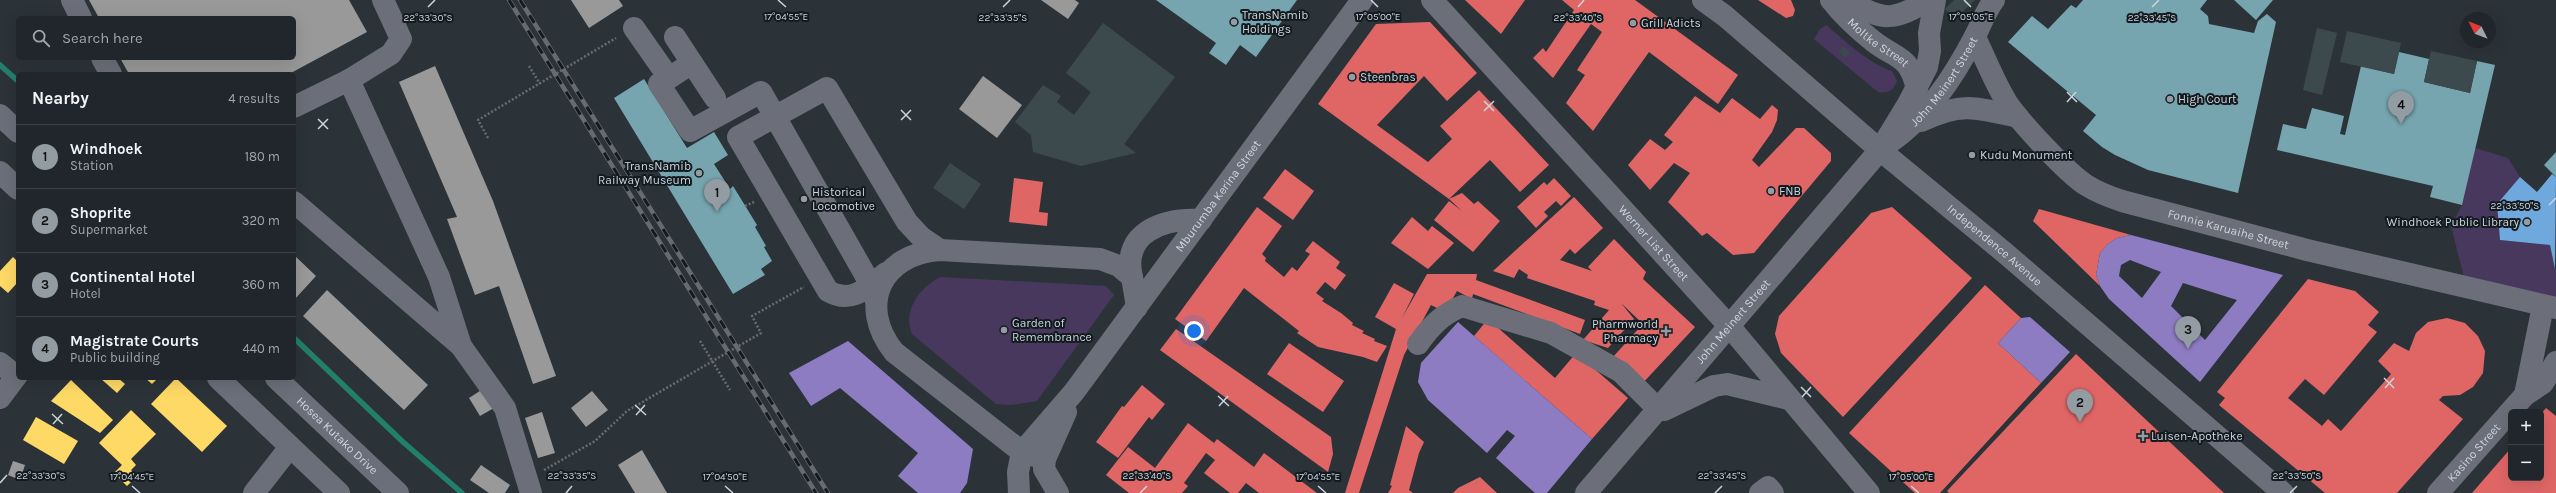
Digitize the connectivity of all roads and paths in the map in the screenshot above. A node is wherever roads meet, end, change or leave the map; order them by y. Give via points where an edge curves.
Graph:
1 (72, 0) edge
2 (383, 0) edge
3 (1362, 0) edge
4 (1432, 0) edge
5 (1703, 0) edge
6 (1831, 0) edge
7 (1850, 0) edge
8 (1928, 0) edge
9 (1935, 0) edge
10 (1994, 0) edge
11 (80, 16) edge
12 (634, 28) dead end
13 (675, 37) dead end
14 (1975, 38) junction
15 (613, 40) dead end
16 (103, 60) edge
17 (692, 63) junction
18 (529, 66) dead end
19 (110, 72) edge
20 (669, 78) junction
21 (349, 80) junction
22 (540, 84) junction
23 (1917, 89) junction
24 (715, 98) dead end
25 (296, 106) edge
26 (0, 115) edge
27 (775, 117) junction
28 (2018, 117) junction
29 (1916, 123) junction
30 (16, 130) edge
31 (488, 138) dead end
32 (1880, 150) junction
33 (0, 172) edge
34 (16, 187) edge
35 (296, 204) edge
36 (1201, 220) junction
37 (940, 250) junction
38 (1132, 277) junction
39 (819, 278) junction
40 (873, 294) junction
41 (1137, 307) junction
42 (2550, 307) edge
43 (1730, 327) junction
44 (700, 341) dead end
45 (1418, 344) dead end
46 (461, 346) junction
47 (712, 361) junction
48 (2556, 362) edge
49 (220, 380) edge
50 (278, 380) edge
51 (730, 390) dead end
52 (1074, 392) junction
53 (2525, 395) junction
54 (1789, 398) junction
55 (1657, 412) junction
56 (290, 447) junction
57 (1022, 452) junction
58 (1045, 459) junction
59 (529, 487) edge
60 (1016, 492) edge
61 (254, 493) edge
62 (339, 493) edge
63 (398, 493) edge
64 (1058, 493) edge
65 (1586, 493) edge
66 (1760, 493) edge
67 (1773, 493) edge
68 (1869, 493) edge
69 (2283, 493) edge
70 (2438, 493) edge

1 - 11 street
2 - 21 street via 401,39 391,54
3 - 36 main road, Mburumba Kerina Street
4 - 43 street, Werner List Street
5 - 32 main road, Independence Avenue via 1725,16
6 - 23 street, Moltke Street via 1874,42 1906,63 1913,72
7 - 8 street, Moltke Street via 1880,17 1893,17
9 - 23 street, John Meinert Street via 1929,33 1930,51 1927,67
10 - 14 street, John Meinert Street
12 - 20 street
13 - 17 street
14 - 28 street, Fonnie Karuaihe Street via 1996,84
14 - 29 street, John Meinert Street via 1938,97
15 - 22 path
16 - 19 street
17 - 20 street
17 - 24 street
18 - 22 path
20 - 27 street via 660,84 690,131 761,92
21 - 25 street
21 - 46 street via 439,277
22 - 31 path via 478,120
23 - 32 street, John Meinert Street
26 - 30 main road
27 - 37 street via 827,88 907,222 921,237
27 - 39 street via 738,137
27 - 40 street
28 - 29 street via 1971,107 1955,108
28 - 42 street, Fonnie Karuaihe Street via 2085,185 2110,197 2307,250
29 - 32 street, John Meinert Street
32 - 43 street, John Meinert Street
32 - 69 main road, Independence Avenue via 2005,253
33 - 34 main road
35 - 46 street
36 - 38 street via 1159,224 1144,236 1130,252
36 - 41 main road, Mburumba Kerina Street
37 - 38 street via 1100,259 1119,266
37 - 40 street via 922,252 905,258 890,270
38 - 41 street
39 - 40 street via 828,291 843,297
39 - 47 path via 752,316 761,333
40 - 57 street via 876,321 883,338 894,352
41 - 52 main road, Mburumba Kerina Street
42 - 53 street
43 - 54 street, Werner List Street
43 - 55 street, John Meinert Street
44 - 47 path
45 - 55 street via 1432,324 1444,314 1462,306 1551,333 1621,372
46 - 59 street via 505,408
47 - 51 path
47 - 59 path via 627,411 595,441
48 - 53 street, Kasino Street via 2543,383
49 - 56 main road
50 - 63 main road, Hosea Kutako Drive
52 - 57 main road
52 - 58 main road
53 - 70 street, Kasino Street
54 - 55 street via 1727,384 1714,386
54 - 68 street, Werner List Street
55 - 65 street, John Meinert Street
56 - 61 street
56 - 62 main road
57 - 58 street
57 - 60 main road
58 - 64 main road via 1044,470
66 - 67 street via 1768,487

